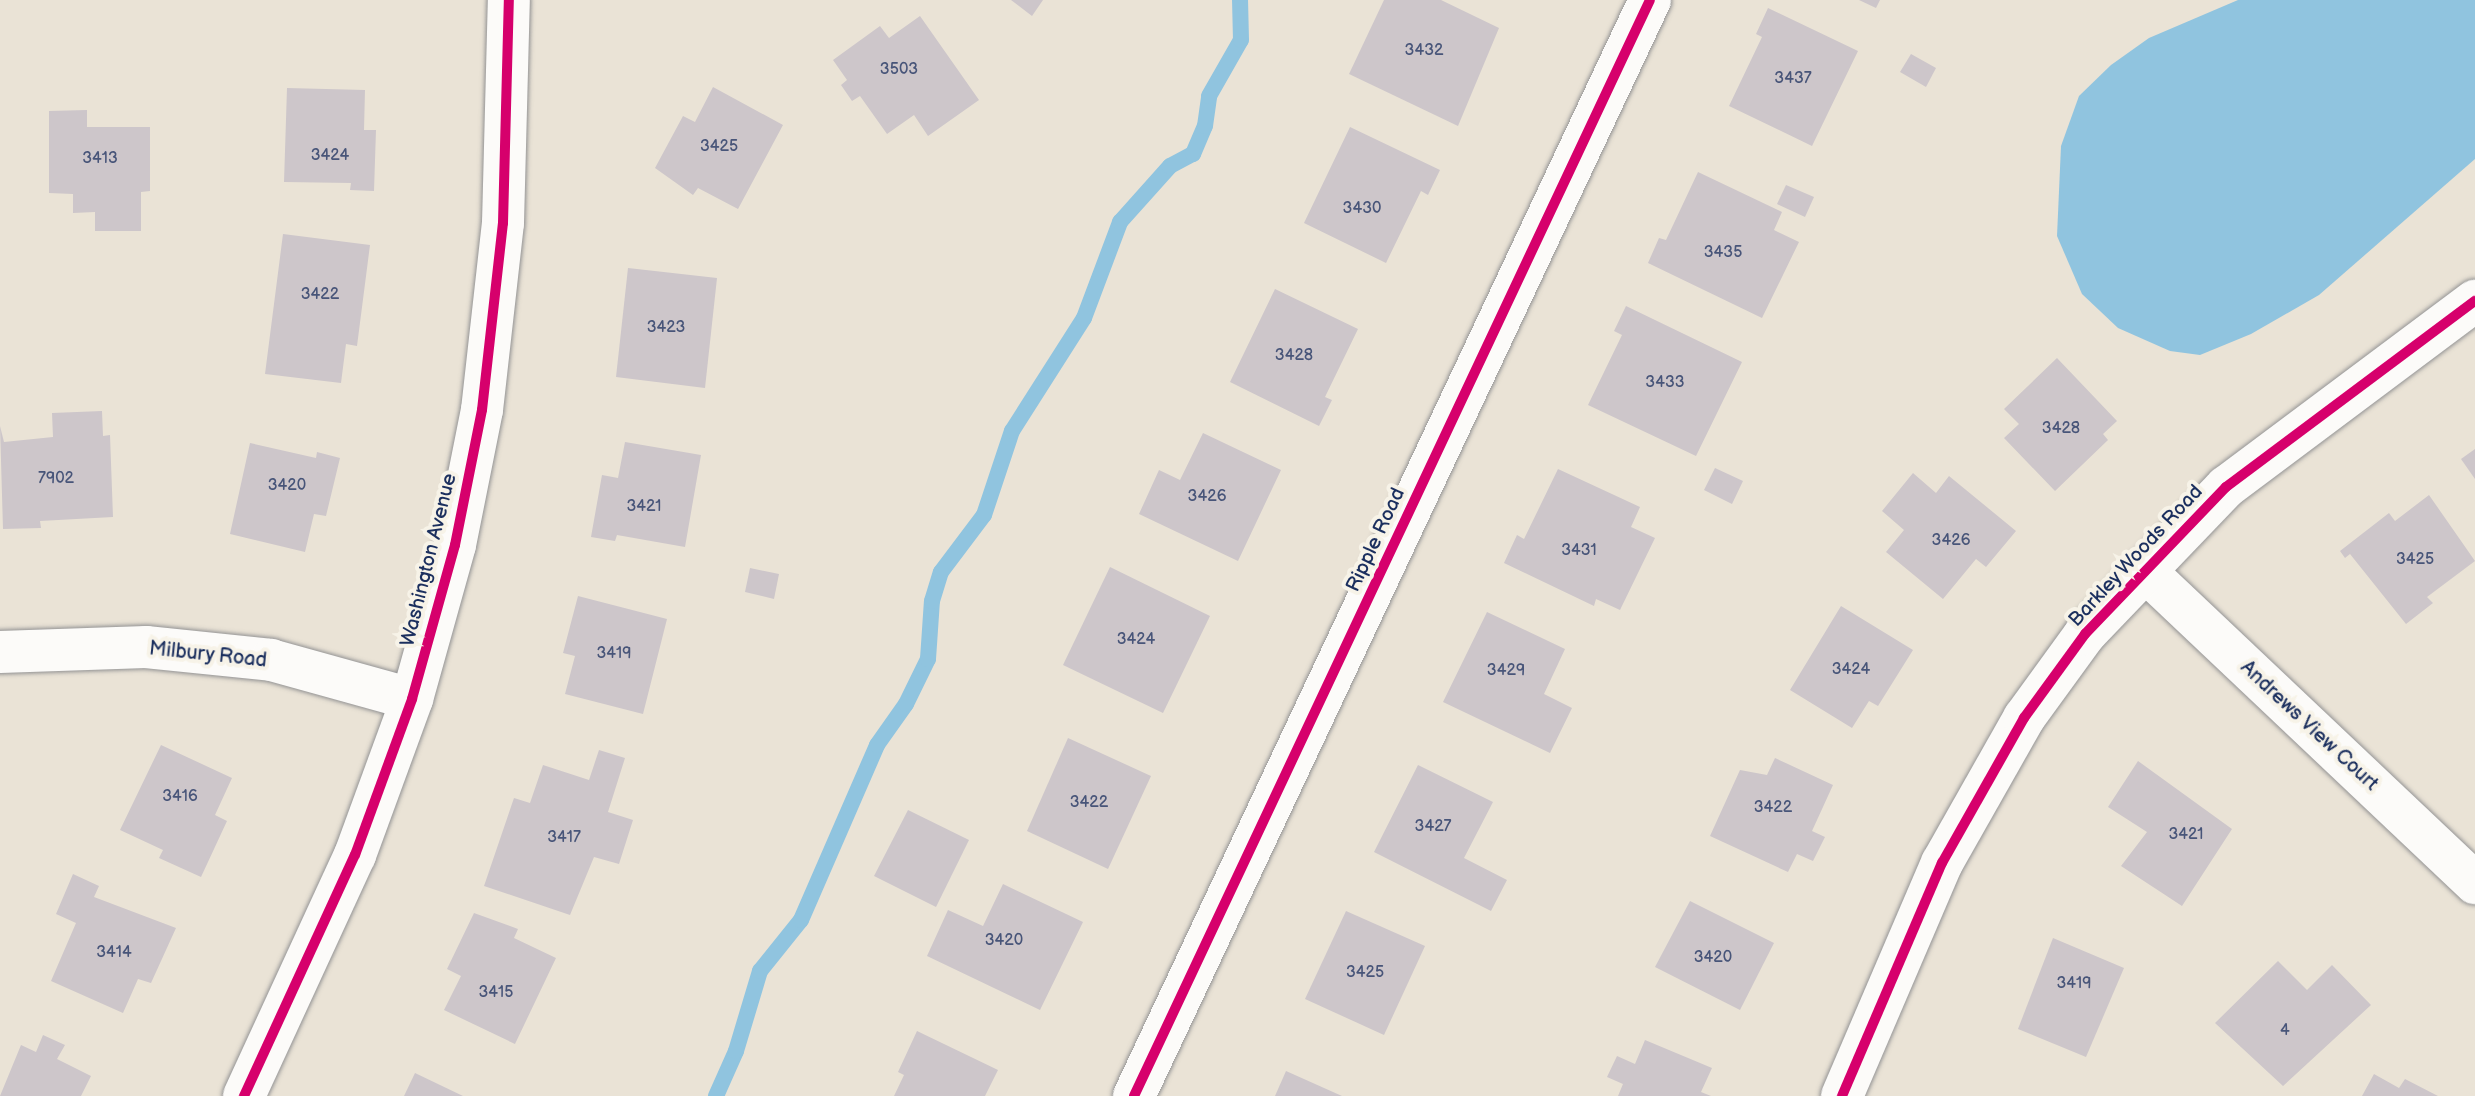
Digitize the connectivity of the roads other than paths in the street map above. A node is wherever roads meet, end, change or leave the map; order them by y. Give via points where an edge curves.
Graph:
1 (509, 0) edge
2 (1650, 0) edge
3 (2475, 301) edge
4 (2144, 570) junction
5 (0, 652) edge
6 (412, 699) junction
7 (2475, 883) edge
8 (244, 1096) edge
9 (1134, 1096) edge
10 (1842, 1096) edge

1 - 6 street, Washington Avenue via 503,223 482,410 455,545
2 - 9 street, Ripple Road
3 - 4 street, Barkley Woods Road via 2226,487
4 - 7 street, Andrews View Court
4 - 10 street, Barkley Woods Road via 2085,634 2017,731 1942,863
5 - 6 street, Milbury Road via 146,647 271,660
6 - 8 street, Washington Avenue via 355,855

